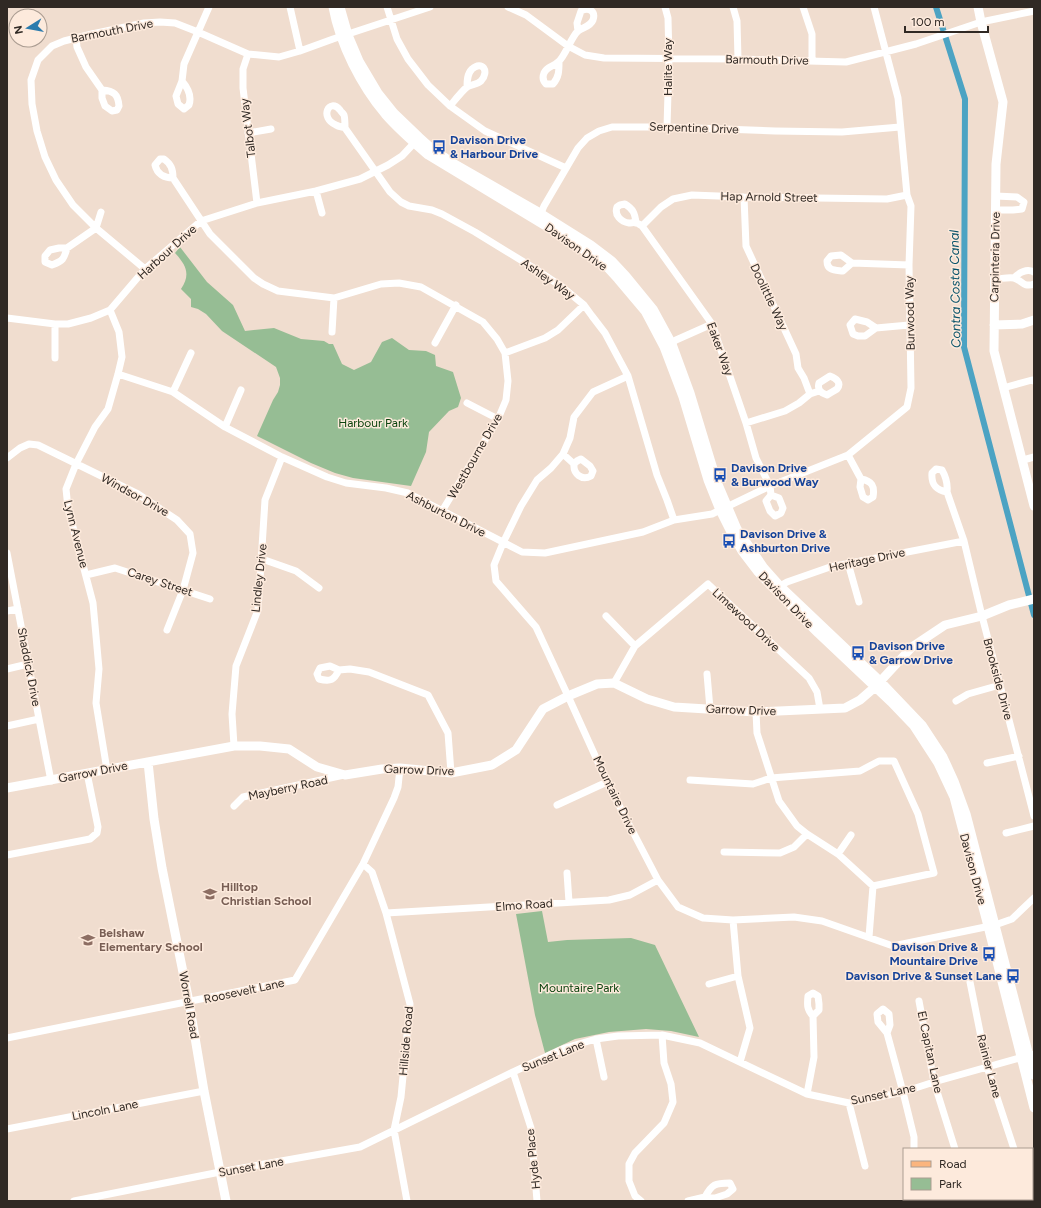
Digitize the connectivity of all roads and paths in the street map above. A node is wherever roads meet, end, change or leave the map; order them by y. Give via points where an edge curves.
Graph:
1 (209, 7) edge
2 (290, 7) edge
3 (333, 7) edge
4 (340, 7) edge
5 (387, 7) edge
6 (430, 7) edge
7 (509, 7) edge
8 (665, 7) edge
9 (733, 7) edge
10 (803, 7) edge
11 (874, 7) edge
12 (978, 7) edge
13 (1034, 11) edge
14 (390, 20) junction
15 (981, 22) junction
16 (198, 32) junction
17 (578, 32) dead end
18 (344, 36) junction
19 (76, 38) junction
20 (568, 46) junction
21 (300, 51) junction
22 (886, 52) junction
23 (248, 54) junction
24 (669, 59) junction
25 (738, 59) junction
26 (812, 61) junction
27 (559, 62) dead end
28 (182, 81) dead end
29 (467, 87) dead end
30 (102, 90) dead end
31 (450, 106) junction
32 (667, 127) junction
33 (900, 127) junction
34 (345, 128) dead end
35 (271, 129) dead end
36 (248, 133) junction
37 (417, 140) junction
38 (566, 168) junction
39 (376, 172) junction
40 (173, 178) dead end
41 (316, 191) junction
42 (907, 195) junction
43 (996, 196) junction
44 (744, 197) junction
45 (257, 203) junction
46 (996, 210) junction
47 (101, 212) dead end
48 (322, 213) dead end
49 (539, 217) junction
50 (201, 221) junction
51 (639, 224) joint
52 (96, 228) junction
53 (67, 248) dead end
54 (852, 263) dead end
55 (909, 265) junction
56 (145, 269) junction
57 (1034, 272) edge
58 (1014, 278) junction
59 (994, 279) junction
60 (1034, 284) edge
61 (334, 298) junction
62 (584, 305) junction
63 (456, 306) junction
64 (110, 310) junction
65 (7, 318) edge
66 (1034, 320) edge
67 (55, 324) junction
68 (712, 324) junction
69 (909, 325) junction
70 (994, 326) junction
71 (876, 328) dead end
72 (332, 332) dead end
73 (436, 343) dead end
74 (668, 345) junction
75 (191, 353) dead end
76 (505, 353) junction
77 (55, 358) dead end
78 (118, 374) junction
79 (628, 376) junction
80 (1033, 380) edge
81 (1003, 388) junction
82 (241, 390) dead end
83 (819, 391) dead end
84 (173, 392) junction
85 (810, 394) junction
86 (467, 403) dead end
87 (498, 419) junction
88 (746, 423) junction
89 (225, 427) junction
90 (562, 454) junction
91 (848, 454) junction
92 (1034, 457) edge
93 (7, 458) edge
94 (282, 458) junction
95 (1023, 460) junction
96 (76, 464) junction
97 (574, 464) dead end
98 (861, 479) dead end
99 (770, 486) junction
100 (947, 492) dead end
101 (771, 495) dead end
102 (1034, 506) edge
103 (723, 508) junction
104 (442, 512) junction
105 (674, 520) junction
106 (964, 541) junction
107 (503, 543) junction
108 (7, 553) edge
109 (262, 559) junction
110 (848, 563) junction
111 (86, 575) junction
112 (319, 588) dead end
113 (778, 588) junction
114 (183, 590) junction
115 (210, 599) dead end
116 (1034, 599) edge
117 (858, 602) dead end
118 (18, 609) junction
119 (7, 611) edge
120 (606, 616) dead end
121 (982, 616) junction
122 (167, 630) dead end
123 (635, 646) junction
124 (28, 664) junction
125 (7, 668) edge
126 (339, 670) dead end
127 (707, 674) dead end
128 (614, 683) junction
129 (878, 684) junction
130 (1000, 685) junction
131 (568, 696) junction
132 (956, 701) dead end
133 (710, 709) junction
134 (820, 709) junction
135 (756, 712) junction
136 (39, 719) junction
137 (7, 726) edge
138 (234, 746) junction
139 (1018, 756) junction
140 (148, 762) junction
141 (987, 763) dead end
142 (400, 768) junction
143 (107, 770) junction
144 (88, 773) junction
145 (451, 774) junction
146 (345, 775) junction
147 (771, 778) junction
148 (51, 780) junction
149 (690, 780) dead end
150 (607, 782) junction
151 (7, 788) edge
152 (234, 806) dead end
153 (557, 806) dead end
154 (1034, 816) edge
155 (1034, 826) edge
156 (1006, 833) dead end
157 (807, 834) junction
158 (851, 835) dead end
159 (724, 852) dead end
160 (838, 854) junction
161 (7, 855) edge
162 (363, 864) junction
163 (567, 873) dead end
164 (658, 880) junction
165 (873, 886) junction
166 (1034, 898) edge
167 (570, 902) junction
168 (386, 913) junction
169 (733, 920) junction
170 (992, 926) junction
171 (869, 937) junction
172 (738, 976) junction
173 (970, 982) dead end
174 (709, 984) dead end
175 (919, 1001) dead end
176 (189, 1002) junction
177 (814, 1016) dead end
178 (887, 1033) dead end
179 (662, 1035) junction
180 (7, 1038) edge
181 (596, 1039) junction
182 (1028, 1056) edge
183 (740, 1062) junction
184 (987, 1067) junction
185 (513, 1072) junction
186 (1034, 1075) edge
187 (604, 1077) dead end
188 (934, 1082) junction
189 (204, 1091) junction
190 (903, 1092) junction
191 (807, 1094) junction
192 (849, 1103) junction
193 (1034, 1108) edge
194 (7, 1129) edge
195 (394, 1130) junction
196 (914, 1148) edge
197 (955, 1148) edge
198 (1014, 1148) edge
199 (864, 1166) dead end
200 (220, 1172) junction
201 (705, 1197) dead end
202 (74, 1201) edge
203 (226, 1201) edge
204 (407, 1201) edge
205 (537, 1201) edge
206 (641, 1201) edge
207 (688, 1201) edge

1 - 16 street
2 - 21 street
3 - 18 street, Davison Drive
4 - 18 street, Davison Drive
5 - 14 street
6 - 14 street, Barmouth Drive
7 - 20 street, Barmouth Drive via 526,15
8 - 24 street, Halite Way via 668,18
9 - 25 street via 737,21
10 - 26 street via 812,34
11 - 22 street, Burwood Way
12 - 15 street, Carpinteria Drive
13 - 15 street, Barmouth Drive
14 - 18 street, Barmouth Drive
14 - 31 street via 408,59 428,85
15 - 22 street, Barmouth Drive
15 - 43 street, Carpinteria Drive via 1003,102 996,164
16 - 19 street, Barmouth Drive via 175,23 160,22 144,23
16 - 23 street, Barmouth Drive
16 - 28 street via 184,64
17 - 20 street
18 - 21 street, Barmouth Drive
18 - 37 street, Davison Drive via 378,93
19 - 30 street via 86,67
19 - 52 street, Barmouth Drive via 52,46 38,60 31,80 32,104 45,157 56,180 73,205
20 - 24 street, Barmouth Drive via 585,55 604,58
20 - 27 street
21 - 23 street, Barmouth Drive via 279,57
22 - 26 street, Barmouth Drive via 846,62
22 - 33 street, Burwood Way via 898,98
23 - 36 street, Talbot Way via 243,69 243,88
24 - 25 street, Barmouth Drive
24 - 32 street, Halite Way
25 - 26 street, Barmouth Drive
29 - 31 street
31 - 38 street via 485,131
32 - 33 street, Serpentine Drive via 842,132
32 - 38 street, Serpentine Drive via 612,127 599,131 582,143
33 - 42 street, Burwood Way
34 - 39 street, Ashley Way
35 - 36 street
36 - 45 street, Talbot Way
37 - 39 street, Harbour Drive via 402,156
37 - 49 street, Davison Drive
38 - 49 street, Serpentine Drive
39 - 41 street, Harbour Drive via 348,183
39 - 62 street, Ashley Way via 390,192 401,202 442,214 475,232 544,274
40 - 50 street, Westbourne Drive
41 - 45 street, Harbour Drive
41 - 48 street
42 - 44 street, Hap Arnold Street via 887,198
42 - 55 street, Burwood Way via 911,206
43 - 46 street, Carpinteria Drive
43 - 46 street via 1017,197 1024,202 1022,209
44 - 51 street, Hap Arnold Street via 692,195 673,199
44 - 85 street, Doolittle Way via 746,246 796,354 798,368
45 - 50 street, Harbour Drive
46 - 59 street, Carpinteria Drive
47 - 52 street
49 - 74 street, Davison Drive via 591,245 612,261 653,309
50 - 56 street, Harbour Drive
50 - 61 street, Westbourne Drive via 210,234 263,284 278,291
51 - 68 street, Eaker Way
52 - 53 street
52 - 56 street, Barmouth Drive
54 - 55 street
55 - 69 street, Burwood Way
56 - 64 street, Harbour Drive
57 - 58 street via 1020,272
58 - 59 street
58 - 60 street via 1025,285
59 - 70 street, Carpinteria Drive
61 - 63 street, Westbourne Drive via 381,284 399,283 421,287
61 - 72 street
62 - 76 street via 558,330
62 - 79 street, Ashley Way via 605,333
63 - 73 street
63 - 76 street, Westbourne Drive via 483,322
64 - 67 street, Harbour Drive via 68,324
64 - 78 street, Lynn Avenue via 120,332 122,357
65 - 67 street, Harbour Drive
66 - 70 street via 1022,324
67 - 77 street
68 - 74 street
68 - 88 street, Eaker Way
69 - 71 street
69 - 91 street, Burwood Way via 911,388 907,407
70 - 81 street, Carpinteria Drive via 994,351
74 - 103 street, Davison Drive via 690,393
75 - 84 street
76 - 87 street, Westbourne Drive via 508,381 506,400
78 - 84 street, Ashburton Drive
78 - 96 street, Lynn Avenue via 108,409 95,427
79 - 90 street, Mountaire Drive via 593,392 574,417 570,438
79 - 105 street, Ashley Way via 657,475
80 - 81 street
81 - 95 street, Carpinteria Drive
82 - 89 street
83 - 85 street
84 - 89 street, Ashburton Drive
85 - 88 street via 785,411
86 - 87 street
87 - 104 street, Westbourne Drive
88 - 99 street, Eaker Way via 756,458
89 - 94 street, Ashburton Drive
90 - 97 street
90 - 107 street, Mountaire Drive via 538,480 521,506
91 - 98 street
91 - 99 street, Burwood Way
92 - 95 street
93 - 96 street, Windsor Drive via 29,444 38,445
94 - 104 street, Ashburton Drive via 346,483 408,493
94 - 109 street, Lindley Drive via 265,500
95 - 102 street, Carpinteria Drive
96 - 111 street, Lynn Avenue via 66,490 67,502
96 - 114 street, Windsor Drive via 138,494 177,520 190,534 193,553
99 - 101 street
99 - 103 street, Burwood Way
100 - 106 street, Brookside Drive
103 - 105 street, Ashburton Drive via 712,514
103 - 113 street, Davison Drive
104 - 107 street, Ashburton Drive
105 - 107 street, Ashburton Drive via 643,532 545,552 522,552
106 - 110 street, Heritage Drive
106 - 121 street, Brookside Drive
107 - 131 street, Mountaire Drive via 494,565 496,581 536,627
108 - 118 street, Shaddick Drive
109 - 112 street via 296,571
109 - 138 street, Lindley Drive via 258,610 236,666 232,714
110 - 113 street, Heritage Drive via 787,582
110 - 117 street
111 - 114 street, Carey Street via 115,568
111 - 143 street, Lynn Avenue via 93,603 99,669 96,703
113 - 129 street, Davison Drive
114 - 115 street, Carey Street
114 - 122 street, Windsor Drive
116 - 121 street, Garrow Drive
118 - 119 street
118 - 124 street, Shaddick Drive
120 - 123 street
121 - 129 street, Garrow Drive via 945,625 912,647
121 - 130 street, Brookside Drive
123 - 128 street, Limewood Drive
123 - 134 street, Limewood Drive via 708,584 809,678 817,692
124 - 125 street
124 - 136 street, Shaddick Drive
126 - 145 street via 369,672 428,695 448,733
127 - 133 street
128 - 131 street, Garrow Drive via 597,684
128 - 133 street, Garrow Drive via 647,699 674,707
129 - 134 street, Garrow Drive via 860,700 845,708
129 - 170 street, Davison Drive via 914,726 948,784
130 - 132 street via 968,694
130 - 139 street, Brookside Drive
131 - 145 street, Garrow Drive via 543,708 516,750 492,765
131 - 150 street, Mountaire Drive
133 - 135 street, Garrow Drive
134 - 135 street, Garrow Drive
135 - 147 street via 757,733
136 - 137 street
136 - 148 street, Shaddick Drive
138 - 140 street, Garrow Drive
138 - 146 street, Garrow Drive via 289,749 317,767
139 - 141 street
139 - 154 street, Brookside Drive
140 - 143 street, Garrow Drive
140 - 176 street, Worrell Road via 162,868
142 - 145 street, Garrow Drive
142 - 146 street, Garrow Drive via 382,768
142 - 162 street, Roosevelt Lane via 394,798
143 - 144 street, Garrow Drive
144 - 148 street, Garrow Drive
144 - 161 street via 98,826 97,833 90,839
146 - 152 street, Mayberry Road via 243,797
147 - 149 street via 753,784
147 - 157 street via 779,801 797,826
147 - 165 street via 860,771 879,761 894,761 918,814 934,873
148 - 151 street, Garrow Drive
150 - 153 street
150 - 164 street, Mountaire Drive
155 - 156 street
157 - 159 street via 794,848 780,853
157 - 160 street
158 - 160 street
160 - 165 street
162 - 168 street, Hillside Road via 372,872
162 - 176 street, Roosevelt Lane via 295,980
163 - 167 street
164 - 167 street, Elmo Road via 630,895 609,900
164 - 169 street, Mountaire Drive via 678,907 703,918
165 - 171 street
166 - 170 street, Mountaire Drive via 1012,919
167 - 168 street, Elmo Road
168 - 195 street, Hillside Road via 410,1004 401,1097
169 - 171 street, Mountaire Drive via 794,917 822,921
169 - 172 street
170 - 171 street, Mountaire Drive via 893,946
170 - 182 street, Davison Drive
172 - 174 street
172 - 183 street via 750,1028
173 - 184 street, Rainier Lane
175 - 188 street, El Capitan Lane
176 - 180 street, Roosevelt Lane
176 - 189 street, Worrell Road
177 - 191 street via 814,1057
178 - 190 street
179 - 181 street, Sunset Lane
179 - 183 street, Sunset Lane via 700,1043
179 - 206 street via 664,1064 671,1084 673,1102 664,1123 635,1153 629,1164 629,1181 635,1196
181 - 185 street, Sunset Lane via 565,1048
181 - 187 street
182 - 184 street, Sunset Lane
182 - 186 street, Davison Drive
182 - 193 street, Davison Drive
183 - 191 street, Sunset Lane
184 - 188 street, Sunset Lane
184 - 198 street, Rainier Lane
185 - 195 street, Sunset Lane
185 - 205 street, Hyde Place via 530,1128
188 - 190 street, Sunset Lane
188 - 197 street, El Capitan Lane
189 - 194 street, Lincoln Lane
189 - 200 street, Worrell Road
190 - 192 street, Sunset Lane
190 - 196 street via 914,1137
191 - 192 street, Sunset Lane
192 - 199 street
195 - 200 street, Sunset Lane via 360,1147
195 - 204 street, Hillside Road
200 - 202 street, Sunset Lane
200 - 203 street, Worrell Road
201 - 207 street

